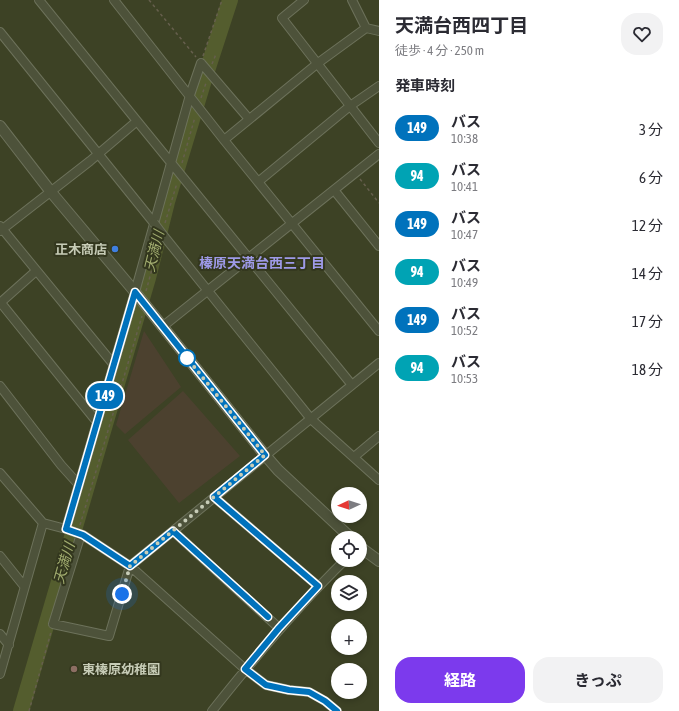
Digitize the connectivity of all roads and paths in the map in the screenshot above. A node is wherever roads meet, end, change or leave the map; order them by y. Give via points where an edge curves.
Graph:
1 (39, 0) edge
2 (114, 0) edge
3 (123, 0) edge
4 (149, 0) edge
5 (222, 0) edge
6 (304, 0) edge
7 (352, 0) edge
8 (121, 9) junction
9 (366, 28) junction
10 (379, 30) edge
11 (0, 32) edge
12 (200, 63) junction
13 (318, 63) junction
14 (379, 86) edge
15 (190, 95) junction
16 (350, 106) junction
17 (250, 119) junction
18 (137, 120) junction
19 (0, 126) edge
20 (224, 140) junction
21 (379, 143) edge
22 (99, 153) junction
23 (378, 157) edge
24 (172, 161) junction
25 (355, 173) junction
26 (258, 182) junction
27 (334, 190) junction
28 (51, 192) junction
29 (379, 203) edge
30 (292, 222) junction
31 (154, 223) junction
32 (1, 228) edge
33 (379, 246) edge
34 (248, 258) junction
35 (36, 271) junction
36 (208, 290) junction
37 (135, 292) junction
38 (0, 303) edge
39 (146, 305) junction
40 (162, 327) junction
41 (379, 331) edge
42 (379, 362) edge
43 (114, 365) junction
44 (352, 385) junction
45 (0, 386) edge
46 (311, 419) junction
47 (97, 422) junction
48 (379, 436) edge
49 (265, 455) junction
50 (354, 456) junction
51 (0, 473) edge
52 (379, 480) edge
53 (79, 485) junction
54 (214, 497) junction
55 (43, 523) junction
56 (66, 529) junction
57 (173, 531) junction
58 (343, 531) edge
59 (79, 534) junction
60 (367, 552) edge
61 (0, 556) edge
62 (379, 561) edge
63 (130, 566) junction
64 (338, 567) edge
65 (24, 586) junction
66 (318, 586) junction
67 (53, 624) junction
68 (279, 628) junction
69 (0, 634) edge
70 (9, 645) junction
71 (245, 669) junction
72 (0, 674) edge
73 (29, 711) edge
74 (212, 711) edge
75 (337, 711) edge

1 - 18 street
2 - 8 street
3 - 8 street
4 - 12 path
5 - 12 path
6 - 13 street via 282,18
7 - 9 street
8 - 15 street
9 - 10 street
9 - 13 street
11 - 22 street
12 - 15 street
12 - 17 street
13 - 16 street
13 - 17 street
14 - 16 street
15 - 20 street
15 - 24 street
16 - 21 street
16 - 26 street
17 - 20 street
18 - 22 street
18 - 24 street
19 - 28 street
20 - 26 street
22 - 28 street
22 - 31 street
23 - 25 street
24 - 31 street
24 - 34 street
25 - 27 street
25 - 29 path
26 - 30 street
27 - 30 street
27 - 33 street
28 - 32 street
28 - 37 street
30 - 34 street
30 - 41 street
31 - 36 street, bridge
31 - 37 street
32 - 35 street
34 - 36 street
34 - 44 street
35 - 38 street
35 - 43 street
36 - 40 street
36 - 46 street
37 - 39 street
37 - 43 street
38 - 47 street
39 - 40 street
39 - 59 path
40 - 49 street
42 - 44 street
43 - 47 street
44 - 46 street
45 - 53 street
46 - 49 street
46 - 50 street
47 - 53 street
48 - 50 street
49 - 54 street
49 - 58 street
50 - 52 street
51 - 55 street
53 - 56 street
54 - 57 street
54 - 66 street
55 - 56 street
55 - 65 street
56 - 59 street
57 - 63 street
57 - 68 street
59 - 63 street
59 - 67 street
60 - 62 street
61 - 65 street
63 - 67 street via 109,636
63 - 71 street
64 - 66 street
65 - 70 street
66 - 68 street
67 - 73 path
68 - 71 street
69 - 70 street
70 - 72 street
71 - 74 street
71 - 75 street via 266,685 309,692

